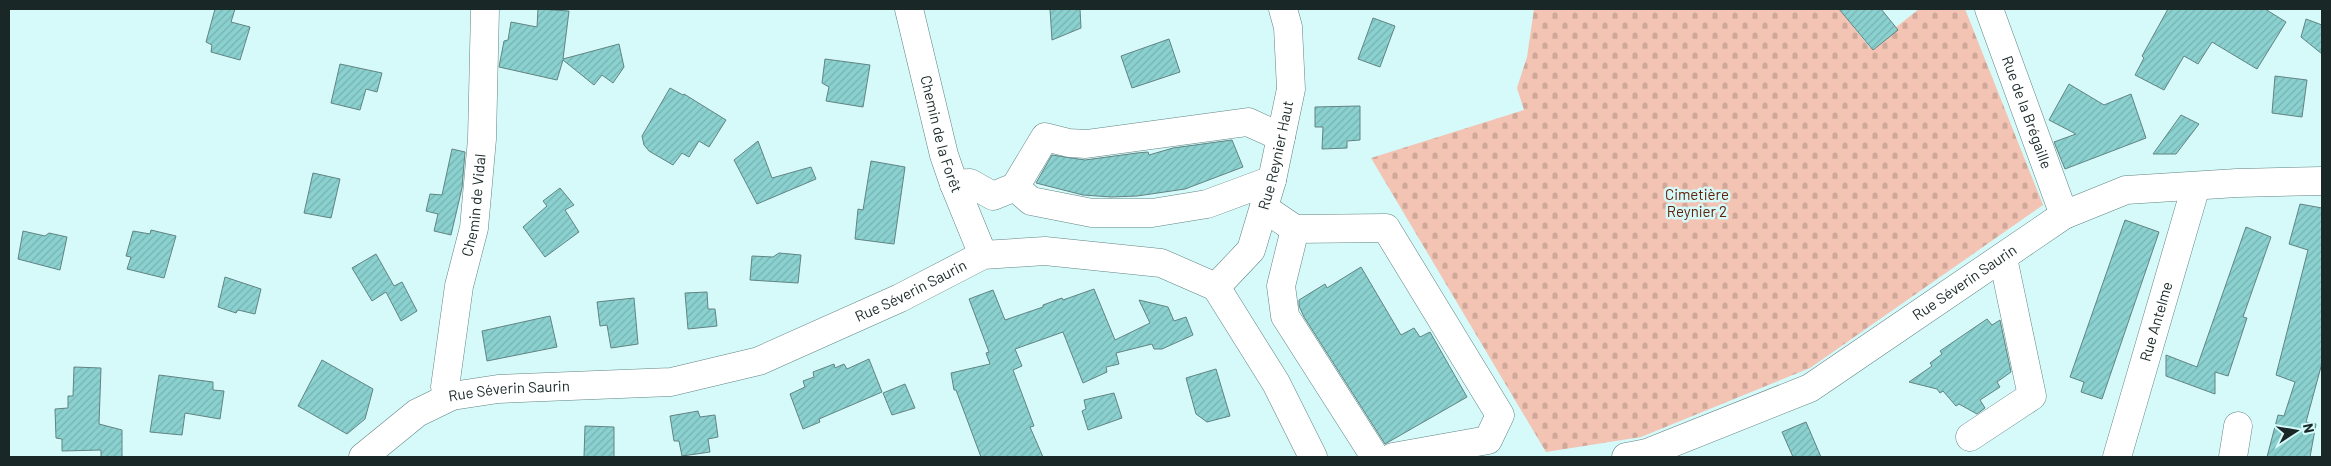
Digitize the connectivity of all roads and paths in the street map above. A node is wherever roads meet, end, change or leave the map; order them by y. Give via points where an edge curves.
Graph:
1 (485, 9) edge
2 (909, 9) edge
3 (1283, 9) edge
4 (1989, 9) edge
5 (1281, 138) junction
6 (1272, 180) junction
7 (2322, 181) edge
8 (954, 184) junction
9 (2196, 186) junction
10 (1015, 187) junction
11 (1264, 208) junction
12 (2064, 215) junction
13 (1296, 229) junction
14 (983, 255) junction
15 (2003, 258) junction
16 (1216, 287) junction
17 (452, 396) junction
18 (2238, 426) dead end
19 (1970, 437) dead end
20 (363, 457) edge
21 (1313, 457) edge
22 (1376, 457) edge
23 (1393, 457) edge
24 (1626, 457) edge
25 (2116, 457) edge
26 (2234, 457) edge

1 - 17 street, Chemin de Vidal via 482,139 474,228 459,286 445,386
2 - 8 street, Chemin de la Forêt
3 - 5 street, Rue Reynier Haut via 1288,27 1291,89
4 - 12 street, Rue de la Brégaille
5 - 6 street, Rue Reynier Haut
5 - 10 street via 1248,122 1086,144 1045,137
6 - 10 street via 1207,204 1152,213 1092,213 1031,200
6 - 11 street, Rue Reynier Haut
7 - 9 street, Rue Séverin Saurin
8 - 10 street via 970,183 993,196
8 - 14 street, Chemin de la Forêt
9 - 12 street, Rue Séverin Saurin via 2126,190
9 - 25 street, Rue Antelme
11 - 13 street
11 - 16 street, Rue Reynier Haut via 1250,250
12 - 15 street, Rue Séverin Saurin
13 - 22 street via 1281,286 1285,316
13 - 23 street via 1386,228 1500,415 1488,440
14 - 16 street, Rue Séverin Saurin via 1045,250 1162,263
14 - 17 street, Rue Séverin Saurin via 900,298 759,361 671,382 498,389
15 - 19 street via 2032,396
15 - 24 street, Rue Séverin Saurin via 1810,388 1647,453
16 - 21 street via 1276,382
17 - 20 street, Rue Séverin Saurin via 417,412
18 - 26 street

